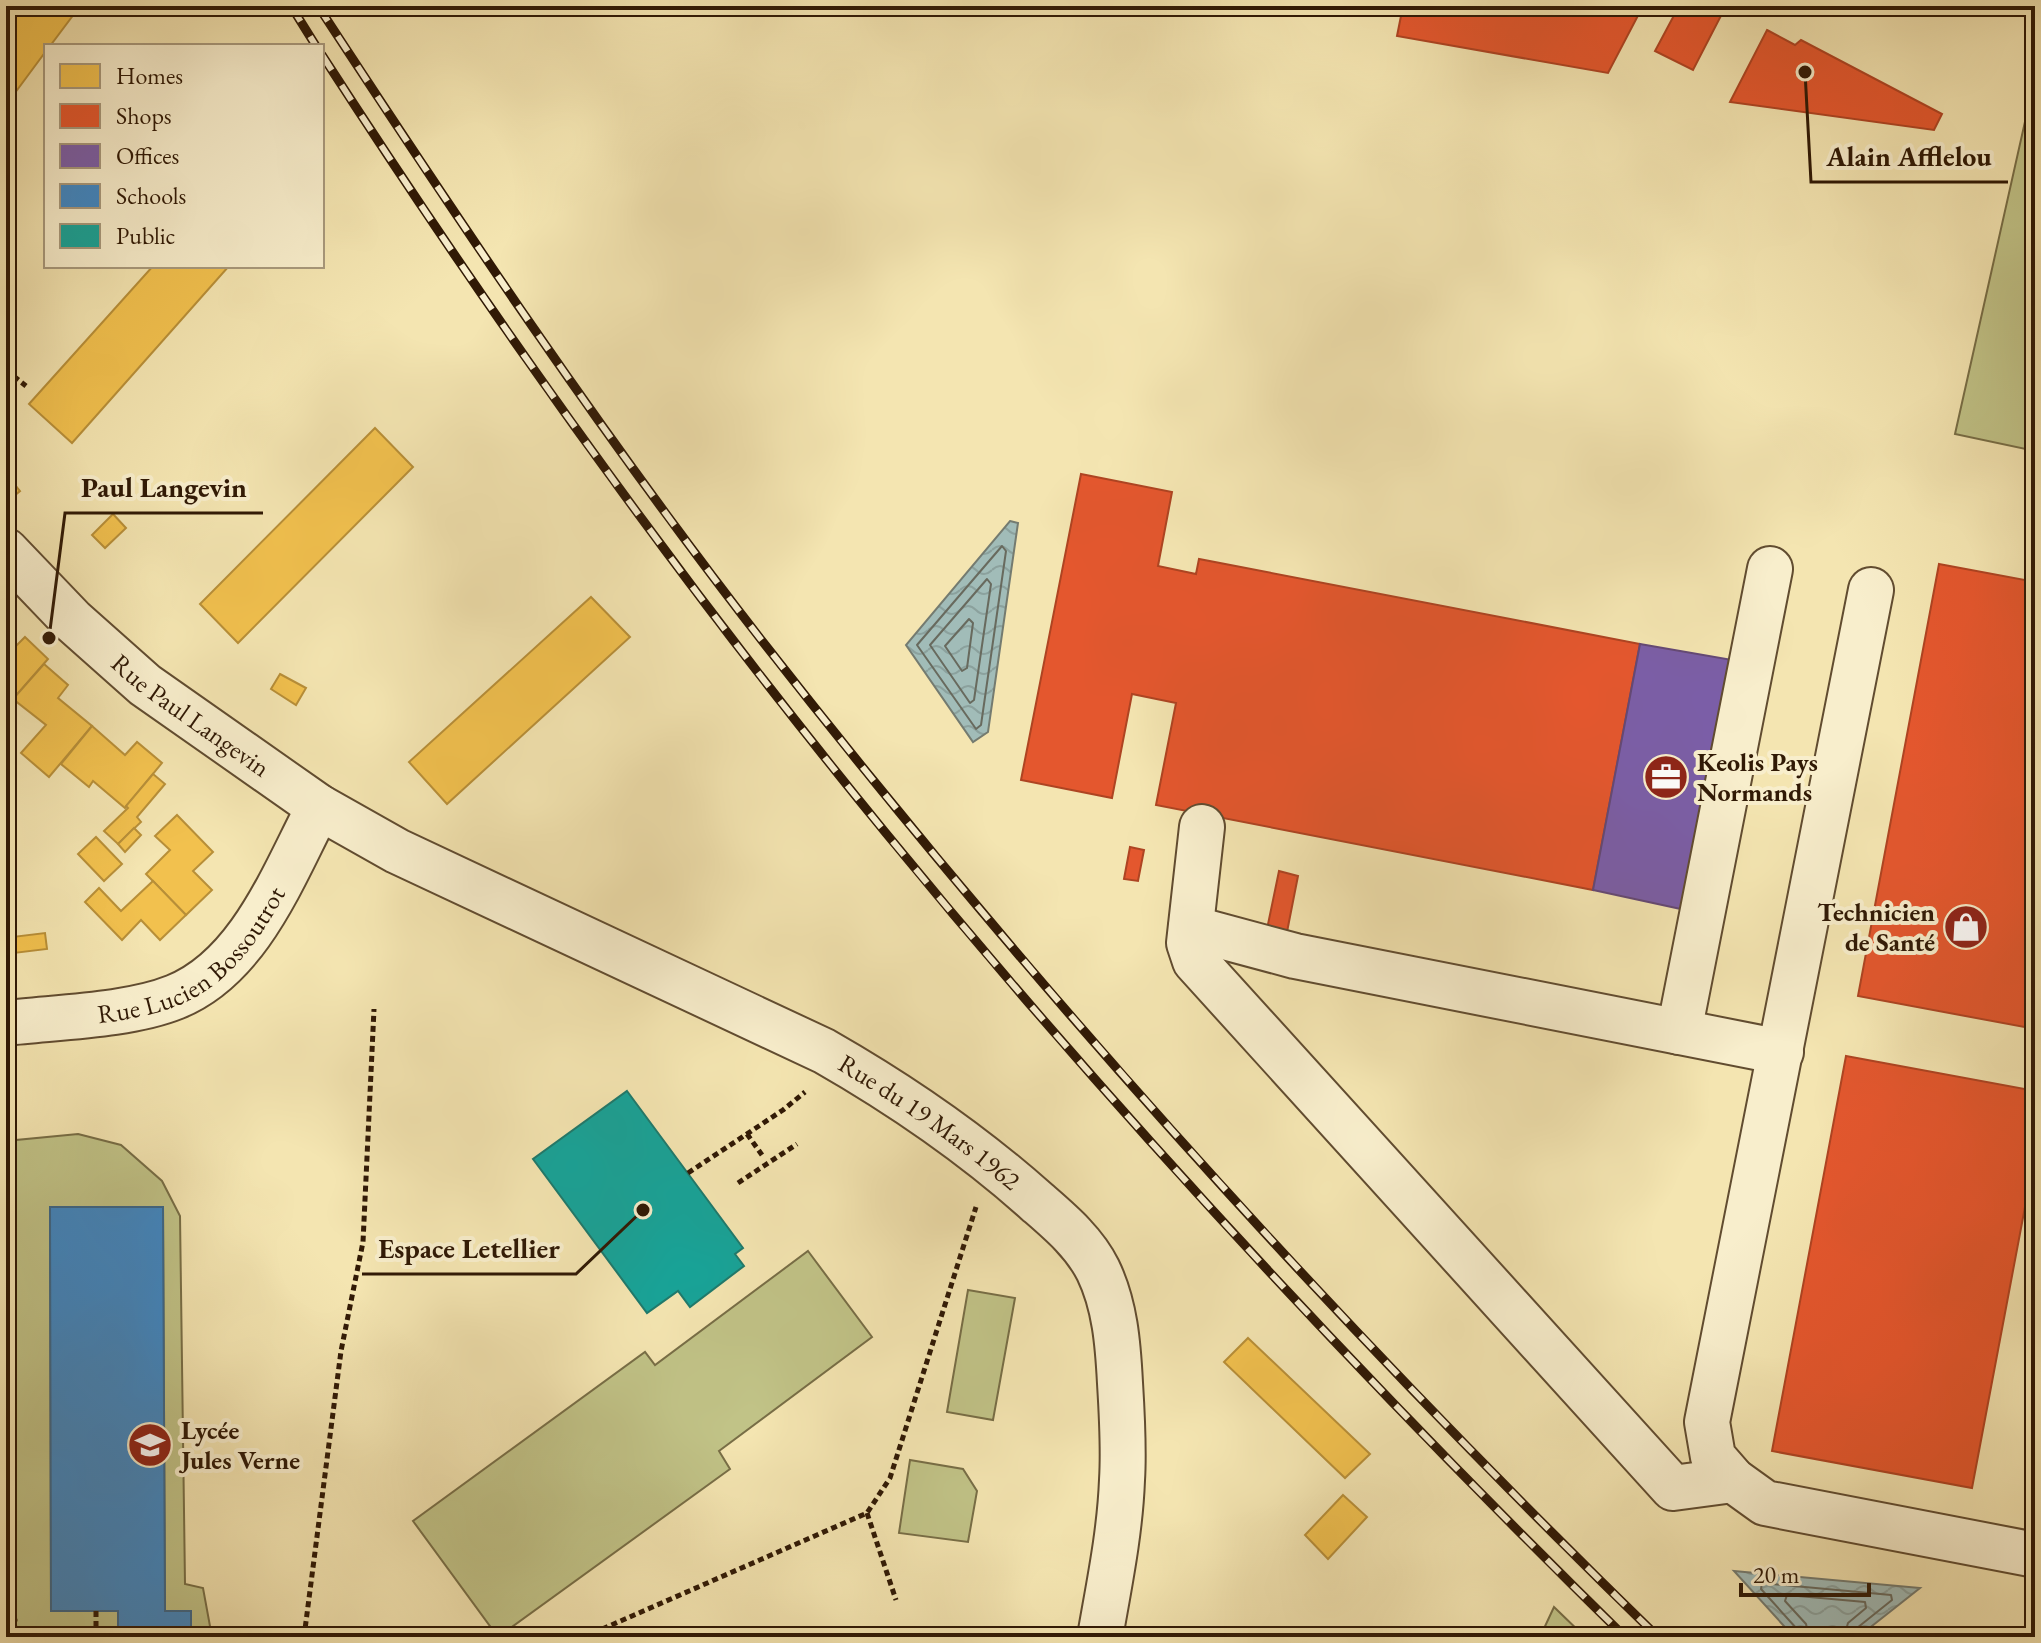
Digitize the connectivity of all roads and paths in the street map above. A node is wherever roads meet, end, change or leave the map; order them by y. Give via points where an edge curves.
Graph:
1 (6, 370) edge
2 (26, 386) dead end
3 (6, 551) edge
4 (1770, 569) dead end
5 (1871, 590) dead end
6 (319, 807) junction
7 (1202, 827) dead end
8 (397, 851) joint
9 (1191, 928) junction
10 (374, 1009) dead end
11 (6, 1023) edge
12 (1679, 1032) junction
13 (1781, 1052) junction
14 (808, 1089) dead end
15 (747, 1134) junction
16 (797, 1144) dead end
17 (762, 1155) dead end
18 (688, 1173) dead end
19 (738, 1183) dead end
20 (976, 1206) dead end
21 (1733, 1480) junction
22 (867, 1513) junction
23 (2035, 1555) edge
24 (6, 1597) edge
25 (896, 1600) dead end
26 (96, 1611) dead end
27 (14, 1637) edge
28 (96, 1637) edge
29 (304, 1637) edge
30 (584, 1637) edge
31 (1100, 1637) edge

1 - 2 path
3 - 6 street, Rue Paul Langevin via 145,685
4 - 12 street
5 - 13 street
6 - 8 street, Rue Paul Langevin
6 - 11 street, Rue Lucien Bossoutrot via 257,924 227,962 196,986 148,1005
7 - 9 street
8 - 31 street, Rue du 19 Mars 1962 via 824,1051 889,1088 991,1161 1076,1239 1107,1294 1119,1350 1122,1482
9 - 12 street via 1295,956
9 - 21 street via 1195,961 1218,990 1673,1488
10 - 29 path via 363,1242 341,1351
12 - 13 street
13 - 21 street via 1707,1422 1713,1457
14 - 15 path
15 - 17 path
15 - 18 path
16 - 19 path
20 - 22 path via 890,1478
21 - 23 street via 1765,1503
22 - 25 path
22 - 30 path
24 - 27 path via 15,1620
26 - 28 path

